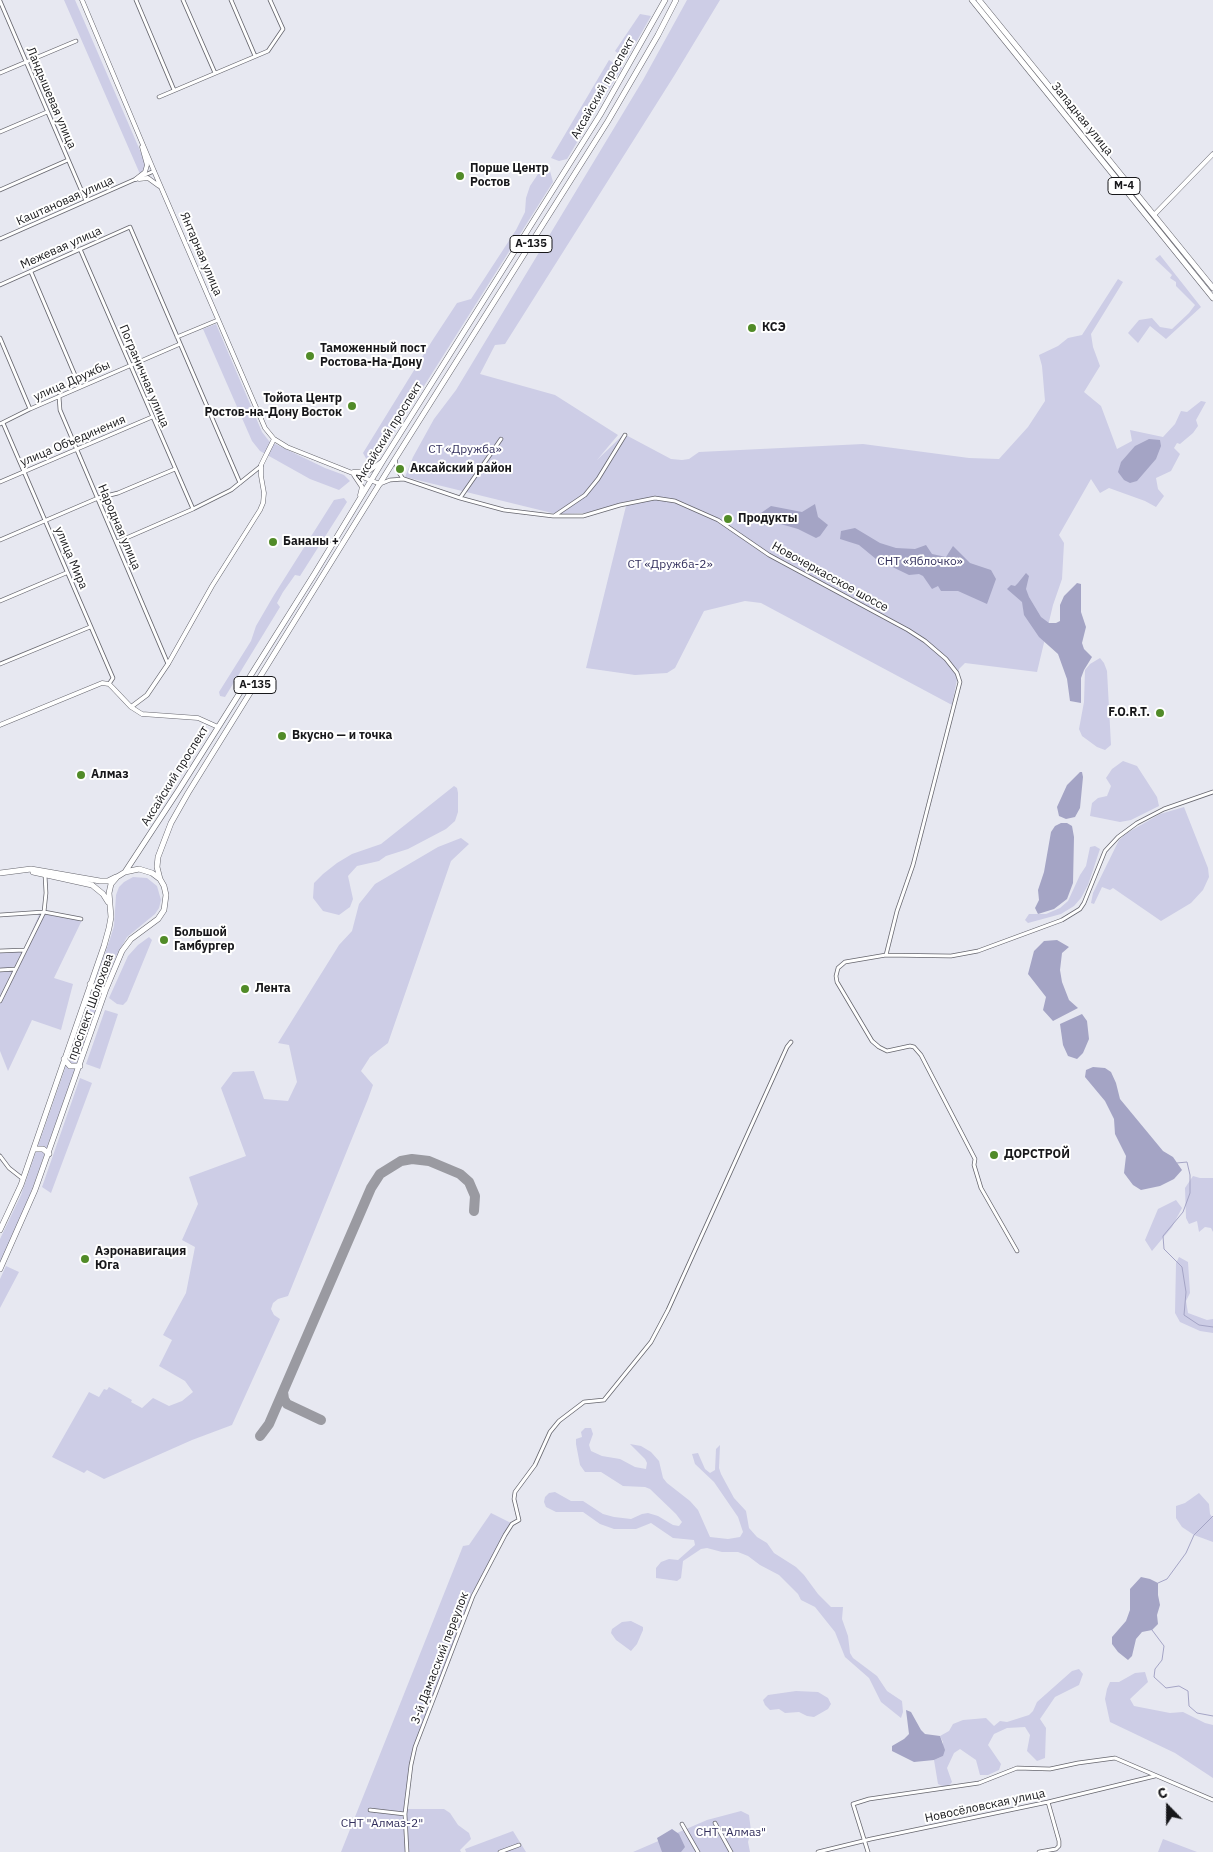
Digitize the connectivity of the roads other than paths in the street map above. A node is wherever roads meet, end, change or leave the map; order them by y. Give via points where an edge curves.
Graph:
1 (82, 0) edge
2 (136, 0) edge
3 (184, 0) edge
4 (231, 0) edge
5 (270, 0) edge
6 (661, 0) edge
7 (665, 0) edge
8 (676, 0) edge
9 (972, 0) edge
10 (979, 0) edge
11 (0, 1) edge
12 (660, 10) junction
13 (76, 41) dead end
14 (255, 56) junction
15 (26, 62) junction
16 (0, 73) edge
17 (215, 73) junction
18 (174, 90) junction
19 (159, 97) dead end
20 (47, 112) junction
21 (0, 132) edge
22 (140, 137) junction
23 (1213, 154) edge
24 (68, 160) junction
25 (154, 171) junction
26 (136, 179) junction
27 (161, 189) junction
28 (0, 190) edge
29 (86, 201) junction
30 (1154, 215) junction
31 (0, 239) edge
32 (80, 249) junction
33 (31, 272) junction
34 (0, 285) edge
35 (1213, 288) edge
36 (1213, 298) edge
37 (218, 320) junction
38 (177, 337) junction
39 (0, 338) edge
40 (180, 344) junction
41 (2, 348) edge
42 (130, 365) junction
43 (80, 387) junction
44 (59, 396) junction
45 (30, 409) junction
46 (152, 417) junction
47 (2, 423) edge
48 (625, 435) dead end
49 (274, 439) junction
50 (501, 439) dead end
51 (77, 448) junction
52 (384, 459) junction
53 (395, 459) junction
54 (261, 465) junction
55 (175, 468) junction
56 (23, 471) junction
57 (348, 471) junction
58 (404, 479) junction
59 (370, 481) junction
60 (0, 482) edge
61 (240, 483) junction
62 (380, 484) junction
63 (98, 498) junction
64 (460, 498) junction
65 (359, 499) junction
66 (192, 510) junction
67 (553, 516) junction
68 (360, 517) junction
69 (44, 521) junction
70 (0, 540) edge
71 (117, 542) junction
72 (66, 573) junction
73 (0, 601) edge
74 (90, 627) junction
75 (0, 664) edge
76 (168, 664) junction
77 (109, 684) junction
78 (131, 707) junction
79 (0, 725) edge
80 (218, 727) junction
81 (1213, 792) edge
82 (16, 870) junction
83 (125, 872) junction
84 (0, 873) edge
85 (45, 874) junction
86 (117, 877) junction
87 (160, 879) junction
88 (108, 904) junction
89 (44, 912) junction
90 (0, 915) edge
91 (81, 919) dead end
92 (25, 950) junction
93 (0, 951) edge
94 (886, 955) junction
95 (16, 969) junction
96 (0, 970) edge
97 (90, 984) junction
98 (106, 989) junction
99 (0, 1001) edge
100 (791, 1042) dead end
101 (64, 1059) junction
102 (80, 1066) junction
103 (34, 1149) junction
104 (49, 1154) junction
105 (0, 1156) edge
106 (23, 1179) junction
107 (0, 1230) edge
108 (1017, 1251) dead end
109 (0, 1269) edge
110 (1156, 1776) junction
111 (1213, 1800) edge
112 (1048, 1802) junction
113 (370, 1810) dead end
114 (405, 1814) junction
115 (715, 1823) dead end
116 (682, 1824) dead end
117 (864, 1840) junction
118 (519, 1845) dead end
119 (407, 1852) edge
120 (500, 1852) edge
121 (698, 1852) edge
122 (731, 1852) edge
123 (818, 1852) edge
124 (868, 1852) edge
125 (1039, 1852) edge

1 - 22 street, Янтарная улица
2 - 18 street
3 - 17 street
4 - 14 street
5 - 14 street via 282,30 268,51
6 - 12 street
7 - 12 main road, Аксайский проспект / А-135
8 - 53 main road, Аксайский проспект / А-135 via 608,121
9 - 36 main road, Западная улица / М-4
10 - 30 main road, Западная улица / М-4
11 - 15 street, Ландышевая улица
12 - 52 main road, Аксайский проспект / А-135 via 600,115
13 - 15 street
14 - 17 street
15 - 16 street
15 - 20 street, Ландышевая улица
17 - 18 street
18 - 19 street
20 - 21 street
20 - 24 street, Ландышевая улица
22 - 25 street, Янтарная улица
22 - 26 street via 147,165 145,172
23 - 30 street
24 - 28 street
24 - 29 street, Ландышевая улица
25 - 26 street, Каштановая улица
25 - 27 street, Янтарная улица
26 - 27 street via 148,178
26 - 29 street, Каштановая улица
27 - 37 street, Янтарная улица
29 - 31 street, Каштановая улица
30 - 35 main road, Западная улица / М-4
32 - 33 street, Межевая улица
32 - 38 street, Межевая улица via 130,227
32 - 42 street, Пограничная улица
33 - 34 street, Межевая улица
33 - 43 street
37 - 38 street
37 - 49 street, Янтарная улица via 259,416
38 - 40 street
39 - 41 street
40 - 42 street, улица Дружбы
40 - 61 street
41 - 45 street
42 - 43 street, улица Дружбы
42 - 46 street, Пограничная улица
43 - 44 street, улица Дружбы
44 - 45 street, улица Дружбы
44 - 51 street, Народная улица via 60,410
45 - 47 street, улица Дружбы
46 - 51 street, улица Объединения
46 - 55 street, Пограничная улица
47 - 56 street, улица Мира
48 - 67 street via 585,495
49 - 54 street
49 - 57 street, Янтарная улица
50 - 64 street
51 - 56 street, улица Объединения
51 - 63 street, Народная улица
52 - 57 street, Янтарная улица via 370,471
52 - 59 main road, Аксайский проспект / А-135
53 - 58 street
53 - 62 main road, Аксайский проспект / А-135
54 - 61 street
54 - 76 street via 264,493 260,510
55 - 63 street via 118,493
55 - 66 street, Пограничная улица
56 - 60 street, улица Объединения
56 - 69 street, улица Мира
57 - 59 street, Янтарная улица
57 - 65 street via 361,484
58 - 62 street
58 - 64 street, Новочеркасское шоссе
59 - 62 street, Янтарная улица
59 - 65 main road, Аксайский проспект / А-135
59 - 68 main road via 374,487 360,510
61 - 66 street
62 - 68 main road, Аксайский проспект / А-135
63 - 69 street
63 - 71 street, Народная улица
64 - 67 street, Новочеркасское шоссе via 504,510
65 - 80 main road, Аксайский проспект / А-135
66 - 71 street
67 - 94 street, Новочеркасское шоссе via 584,516 655,498 687,506 718,520 769,555 908,630 952,666 960,682 956,704
68 - 87 main road, Аксайский проспект / А-135 via 171,823 158,857
69 - 70 street
69 - 72 street, улица Мира
71 - 76 street, Народная улица
72 - 73 street
72 - 74 street, улица Мира
74 - 75 street
74 - 77 street, улица Мира via 112,678
76 - 78 street via 147,695
77 - 78 street
77 - 79 street via 94,686
78 - 80 street via 142,714 198,718
80 - 83 main road, Аксайский проспект / А-135
81 - 94 street via 1151,815 1111,842 1084,903 1062,920 978,952 951,956
82 - 84 main road
82 - 85 main road
82 - 86 main road via 45,870 108,881
83 - 86 main road
83 - 87 main road via 140,869
85 - 88 main road via 95,886
85 - 89 street
86 - 88 main road, проспект Шолохова via 108,893
87 - 98 main road, проспект Шолохова via 166,895 164,910 122,951
88 - 97 main road, проспект Шолохова via 109,928
89 - 90 street
89 - 91 street
89 - 92 street
92 - 93 street
92 - 95 street
94 - 108 street via 841,964 836,972 837,982 879,1047 887,1051 910,1046 921,1054 975,1158 981,1188
95 - 96 street
95 - 99 street
97 - 98 main road via 97,991
97 - 101 main road, проспект Шолохова
98 - 102 main road, проспект Шолохова
100 - 114 street, 3-й Дамасский переулок via 651,1342 604,1400 584,1402 559,1421 550,1432 535,1466 515,1492 519,1520 505,1535 470,1604 416,1747
101 - 102 main road via 70,1066
101 - 103 main road, проспект Шолохова
102 - 104 main road, проспект Шолохова
103 - 104 main road via 43,1149
103 - 106 main road, проспект Шолохова
104 - 109 main road, проспект Шолохова
105 - 106 street
106 - 107 main road, проспект Шолохова
110 - 111 street
110 - 112 street, Новосёловская улица
110 - 117 street via 1115,1758 1050,1769 1016,1768 979,1783 869,1799 852,1804
112 - 117 street, Новосёловская улица
112 - 125 street via 1059,1846
113 - 114 street
114 - 119 street, 3-й Дамасский переулок
115 - 122 street
116 - 121 street
117 - 123 street, Новосёловская улица
117 - 124 street
118 - 120 street

